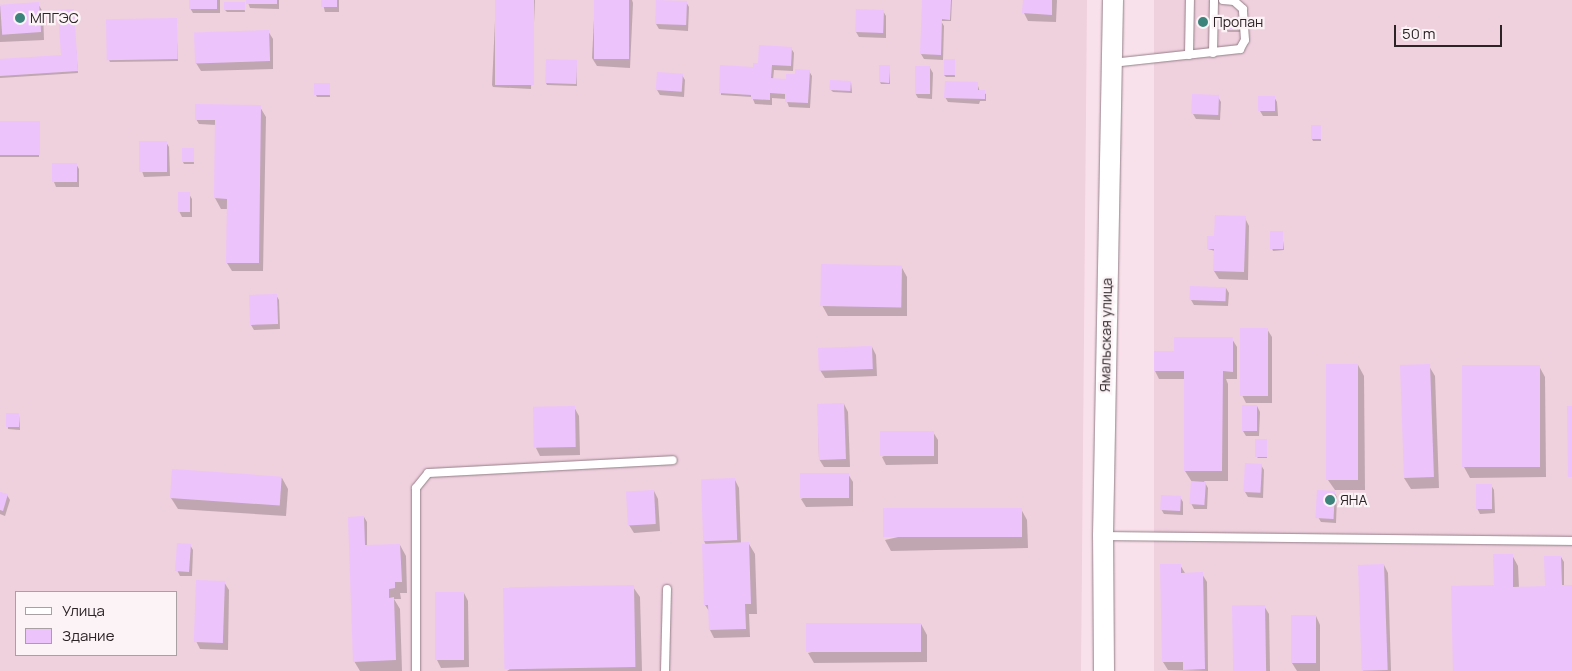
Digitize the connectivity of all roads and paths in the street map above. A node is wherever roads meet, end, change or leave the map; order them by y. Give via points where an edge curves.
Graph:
1 (1113, 0) edge
2 (1190, 0) edge
3 (1214, 0) edge
4 (1223, 0) edge
5 (1213, 53) junction
6 (1189, 55) junction
7 (1112, 63) junction
8 (672, 460) dead end
9 (1103, 536) junction
10 (1572, 541) edge
11 (667, 589) dead end
12 (416, 671) edge
13 (665, 671) edge
14 (1104, 671) edge

1 - 7 street, Ямальская улица
2 - 6 lane
3 - 5 lane
4 - 5 lane via 1234,1 1243,9 1245,40 1240,49
5 - 6 lane
6 - 7 lane
7 - 9 street, Ямальская улица
8 - 12 lane via 428,473 416,488
9 - 10 lane
9 - 14 street, Ямальская улица
11 - 13 lane

